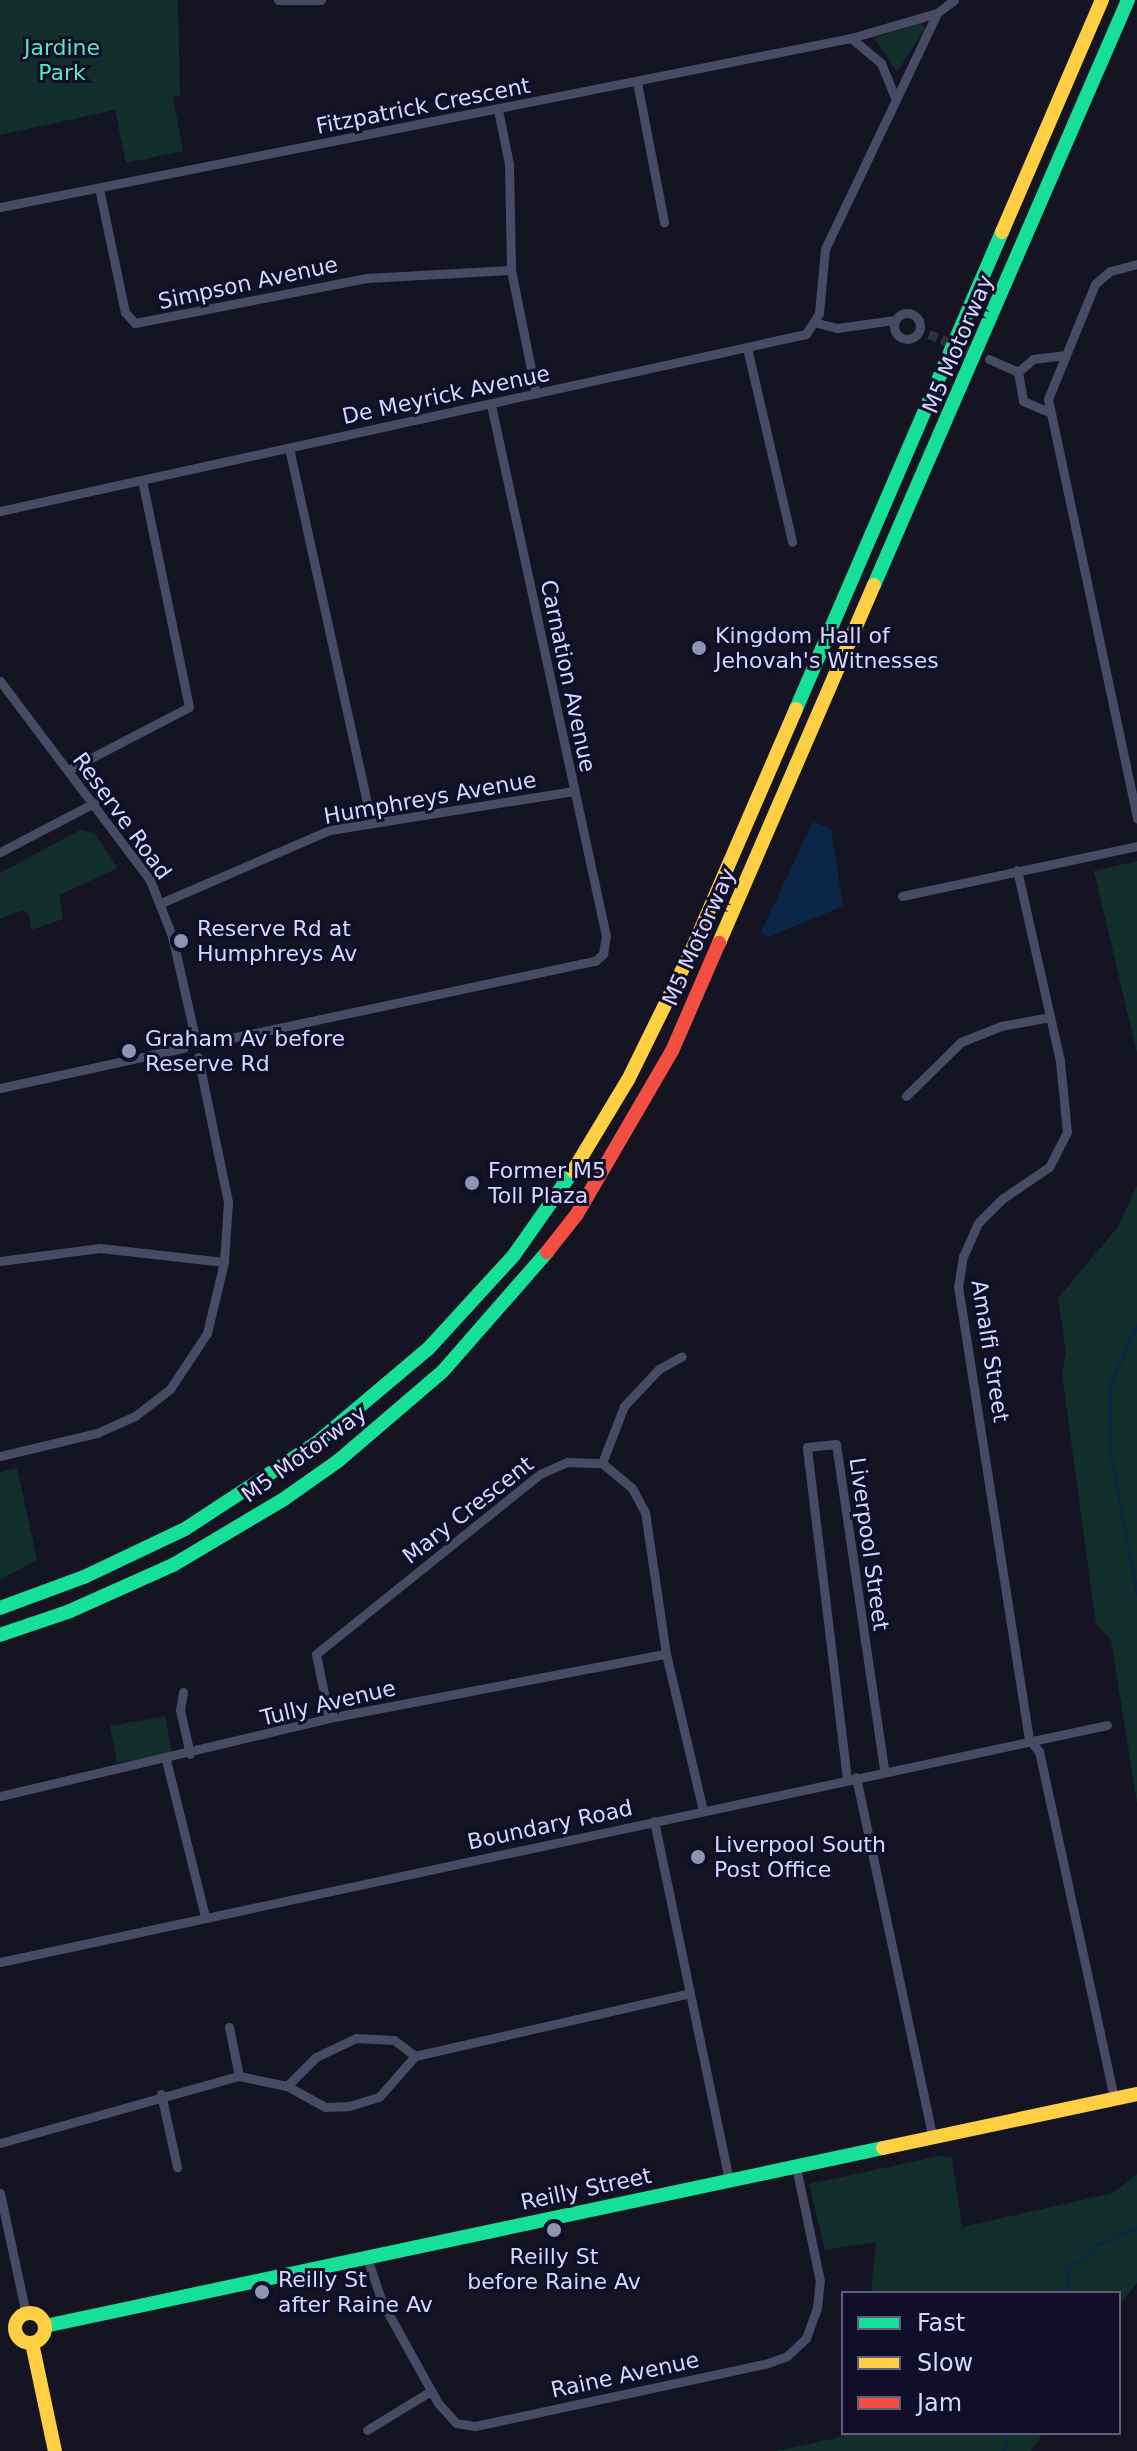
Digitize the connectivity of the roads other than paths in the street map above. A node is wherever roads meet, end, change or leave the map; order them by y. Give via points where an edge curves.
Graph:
1 (278, 0) edge
2 (321, 0) edge
3 (954, 0) edge
4 (1102, 0) edge
5 (1128, 0) edge
6 (937, 13) junction
7 (851, 38) junction
8 (637, 82) junction
9 (894, 96) junction
10 (498, 110) junction
11 (99, 188) junction
12 (0, 207) edge
13 (664, 222) dead end
14 (1137, 264) edge
15 (511, 270) junction
16 (895, 320) junction
17 (817, 323) junction
18 (747, 348) junction
19 (1064, 355) junction
20 (989, 359) dead end
21 (1018, 372) junction
22 (536, 394) junction
23 (491, 405) junction
24 (1049, 412) junction
25 (289, 448) junction
26 (142, 480) junction
27 (0, 511) edge
28 (792, 542) dead end
29 (1, 684) edge
30 (68, 770) junction
31 (574, 791) junction
32 (94, 803) junction
33 (1137, 819) edge
34 (371, 822) junction
35 (1137, 846) edge
36 (0, 852) edge
37 (1017, 870) junction
38 (902, 896) dead end
39 (161, 903) junction
40 (1050, 1017) junction
41 (194, 1033) junction
42 (208, 1043) junction
43 (184, 1048) junction
44 (198, 1057) junction
45 (0, 1088) edge
46 (906, 1096) dead end
47 (0, 1261) edge
48 (224, 1262) junction
49 (682, 1356) dead end
50 (0, 1456) edge
51 (602, 1463) junction
52 (0, 1608) edge
53 (0, 1635) edge
54 (666, 1654) junction
55 (183, 1692) dead end
56 (329, 1718) junction
57 (1107, 1725) dead end
58 (1029, 1740) junction
59 (190, 1754) junction
60 (166, 1760) junction
61 (884, 1771) junction
62 (851, 1778) junction
63 (0, 1796) edge
64 (703, 1810) junction
65 (654, 1821) junction
66 (205, 1917) junction
67 (0, 1962) edge
68 (690, 1993) junction
69 (229, 2027) dead end
70 (415, 2056) junction
71 (239, 2076) junction
72 (287, 2086) junction
73 (161, 2094) junction
74 (1137, 2094) edge
75 (1114, 2099) junction
76 (933, 2138) junction
77 (0, 2143) edge
78 (177, 2167) dead end
79 (796, 2167) junction
80 (729, 2181) junction
81 (0, 2193) edge
82 (367, 2258) junction
83 (26, 2314) junction
84 (45, 2326) junction
85 (16, 2333) junction
86 (0, 2336) edge
87 (32, 2343) junction
88 (431, 2391) junction
89 (367, 2430) dead end
90 (55, 2451) edge

1 - 2 street
3 - 6 street, Fitzpatrick Crescent
4 - 52 main road, M5 Motorway via 690,954 628,1080 560,1192 514,1255 428,1349 315,1444 185,1529 84,1577
5 - 53 main road, M5 Motorway via 684,1025 618,1150 577,1214 503,1308 443,1371 327,1468 173,1565 70,1611
6 - 7 street, Fitzpatrick Crescent
6 - 9 street, Fitzpatrick Crescent
7 - 8 street, Fitzpatrick Crescent
7 - 9 street via 881,63
8 - 10 street, Fitzpatrick Crescent
8 - 13 street
9 - 17 street, Fitzpatrick Crescent via 825,249
10 - 11 street, Fitzpatrick Crescent
10 - 15 street via 509,164
11 - 12 street, Fitzpatrick Crescent
11 - 15 street, Simpson Avenue via 125,312 135,323 343,281
14 - 19 street via 1099,279
15 - 22 street
16 - 16 street via 910,313 924,332 902,337
16 - 17 street via 837,328
17 - 18 street, De Meyrick Avenue via 802,337
18 - 22 street, De Meyrick Avenue
18 - 28 street
19 - 21 street via 1033,359
19 - 24 street via 1051,387
20 - 21 street
21 - 24 street via 1021,398 1032,408
22 - 23 street, De Meyrick Avenue
23 - 25 street, De Meyrick Avenue
23 - 31 street, Carnation Avenue
24 - 33 street
25 - 26 street, De Meyrick Avenue
25 - 34 street
26 - 27 street, De Meyrick Avenue
26 - 30 street via 189,707
29 - 30 street, Reserve Road
30 - 32 street, Reserve Road
31 - 34 street, Humphreys Avenue
31 - 42 street, Carnation Avenue via 606,936 603,954 595,961
32 - 36 street
32 - 39 street, Reserve Road via 138,861
34 - 39 street, Humphreys Avenue via 330,830
35 - 37 street
37 - 38 street
37 - 40 street, Amalfi Street
39 - 41 street, Reserve Road
40 - 46 street via 1001,1026 961,1042
40 - 58 street, Amalfi Street via 1069,1108 1063,1145 1042,1175 1002,1199 978,1223 963,1256 958,1286
41 - 42 street
41 - 43 street
42 - 44 street
43 - 44 street
43 - 45 street
44 - 48 street via 227,1192
47 - 48 street via 100,1248
48 - 50 street via 207,1333 185,1371 154,1403 97,1433
49 - 51 street via 659,1369 624,1406
51 - 54 street via 632,1488 645,1512
51 - 56 street, Mary Crescent via 567,1462 540,1474 316,1654
54 - 56 street, Tully Avenue
54 - 64 street
55 - 59 street via 180,1710
56 - 59 street, Tully Avenue
57 - 58 street, Boundary Road
58 - 61 street, Boundary Road
58 - 75 street, Amalfi Street via 1039,1751
59 - 60 street, Tully Avenue
60 - 63 street, Tully Avenue
60 - 66 street
61 - 62 street, Boundary Road
61 - 62 street, Liverpool Street via 836,1444 807,1447
62 - 64 street, Boundary Road
62 - 76 street, Liverpool Street
64 - 65 street, Boundary Road
65 - 66 street, Boundary Road
65 - 68 street
66 - 67 street, Boundary Road
68 - 70 street
68 - 80 street
69 - 71 street
70 - 72 street via 394,2040 356,2038 316,2057
70 - 72 street via 379,2097 349,2106 325,2107
71 - 72 street
71 - 73 street
73 - 77 street
73 - 78 street
74 - 75 main road, Reilly Street
75 - 76 main road, Reilly Street
76 - 79 main road, Reilly Street
79 - 80 main road, Reilly Street
79 - 88 street, Raine Avenue via 820,2281 806,2338 787,2356 475,2426 456,2423
80 - 82 main road, Reilly Street
81 - 83 street
82 - 84 main road, Reilly Street
82 - 88 street, Raine Avenue via 382,2302
83 - 84 main road via 36,2315
83 - 85 main road via 18,2319
84 - 87 main road
85 - 86 main road
85 - 87 main road
87 - 90 main road
88 - 89 street

